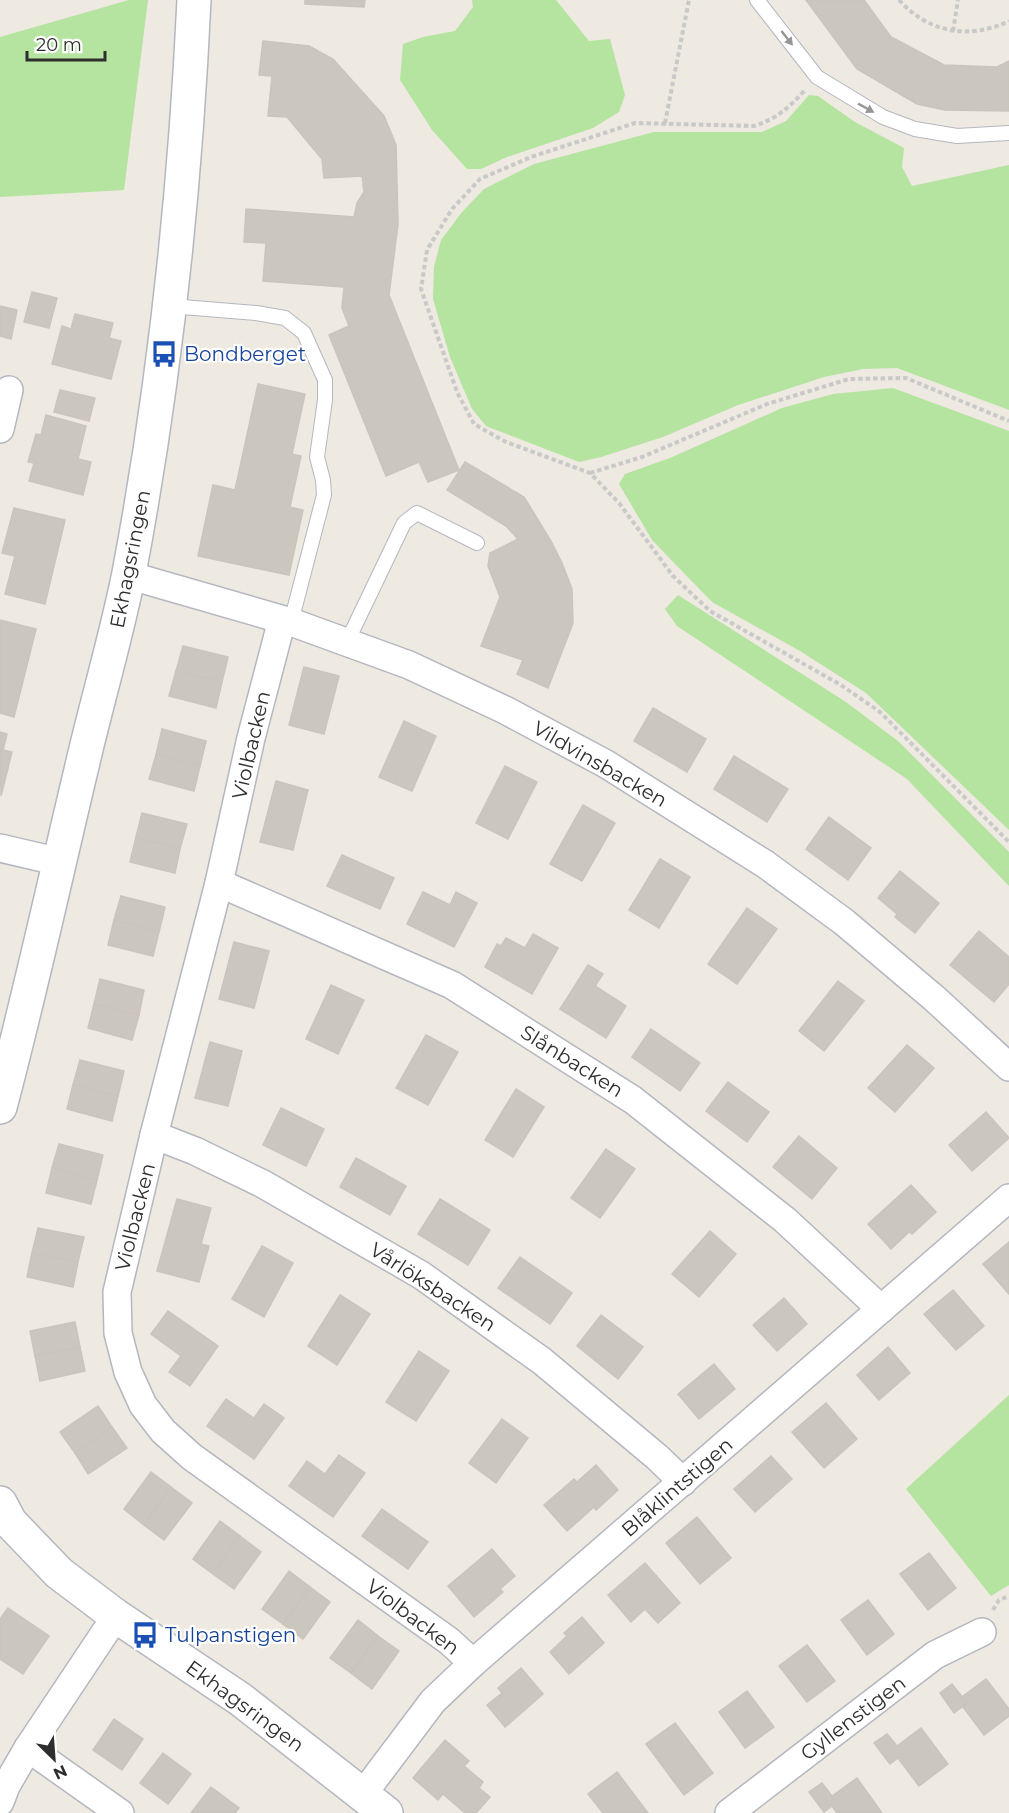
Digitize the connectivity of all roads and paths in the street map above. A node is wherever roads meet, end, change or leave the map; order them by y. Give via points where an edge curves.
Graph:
1 (194, 0) edge
2 (689, 0) edge
3 (757, 0) edge
4 (899, 0) edge
5 (958, 0) edge
6 (1009, 21) edge
7 (953, 31) junction
8 (817, 77) junction
9 (665, 123) junction
10 (1009, 133) edge
11 (170, 306) junction
12 (9, 390) dead end
13 (1009, 421) edge
14 (0, 429) edge
15 (590, 473) junction
16 (477, 543) dead end
17 (128, 575) junction
18 (287, 621) junction
19 (347, 642) junction
20 (1009, 842) edge
21 (0, 848) edge
22 (60, 862) junction
23 (219, 883) junction
24 (1009, 1067) edge
25 (0, 1107) edge
26 (154, 1135) junction
27 (1009, 1198) edge
28 (881, 1309) junction
29 (683, 1482) junction
30 (0, 1503) edge
31 (116, 1616) junction
32 (982, 1632) dead end
33 (473, 1664) junction
34 (28, 1748) junction
35 (0, 1802) edge
36 (375, 1803) edge
37 (120, 1813) edge
38 (729, 1813) edge

1 - 11 street, Ekhagsringen via 179,232
2 - 9 path
3 -> 8 lane
4 - 7 path via 934,26
5 - 7 path
6 - 7 path via 975,32
8 - 9 path via 790,108 754,126
8 -> 10 lane via 883,117 915,129 957,136
9 - 15 path via 635,123 480,178 452,209 427,250 421,289 457,392 474,424 506,442
11 - 17 street, Ekhagsringen
11 - 18 lane via 285,318 304,333 325,380 317,457 324,495
12 - 14 street
13 - 15 path via 906,378 849,379 767,404 642,457
15 - 20 path via 619,503 673,576 710,611 880,712
16 - 19 lane via 417,513 404,523
17 - 18 street, Vildvinsbacken
17 - 22 street, Ekhagsringen
18 - 19 street, Vildvinsbacken
18 - 23 street, Violbacken via 251,738
19 - 24 street, Vildvinsbacken via 409,665 505,710 606,764 765,864 844,922
21 - 22 street
22 - 25 street, Ekhagsringen
23 - 26 street, Violbacken
23 - 28 street, Slånbacken via 452,985 633,1100 785,1220
26 - 29 street, Vårlöksbacken via 263,1184 421,1275 542,1361
26 - 33 street, Violbacken via 117,1292 118,1333 128,1372 143,1405 163,1431 192,1457 449,1641
27 - 28 street, Blåklintstigen
28 - 29 street, Blåklintstigen
29 - 33 street, Blåklintstigen
30 - 31 street, Ekhagsringen via 10,1522 59,1573
31 - 34 street
31 - 36 street, Ekhagsringen via 240,1699
32 - 38 street, Gyllenstigen via 935,1655
33 - 36 street, Blåklintstigen via 433,1701
34 - 35 street
34 - 37 street

